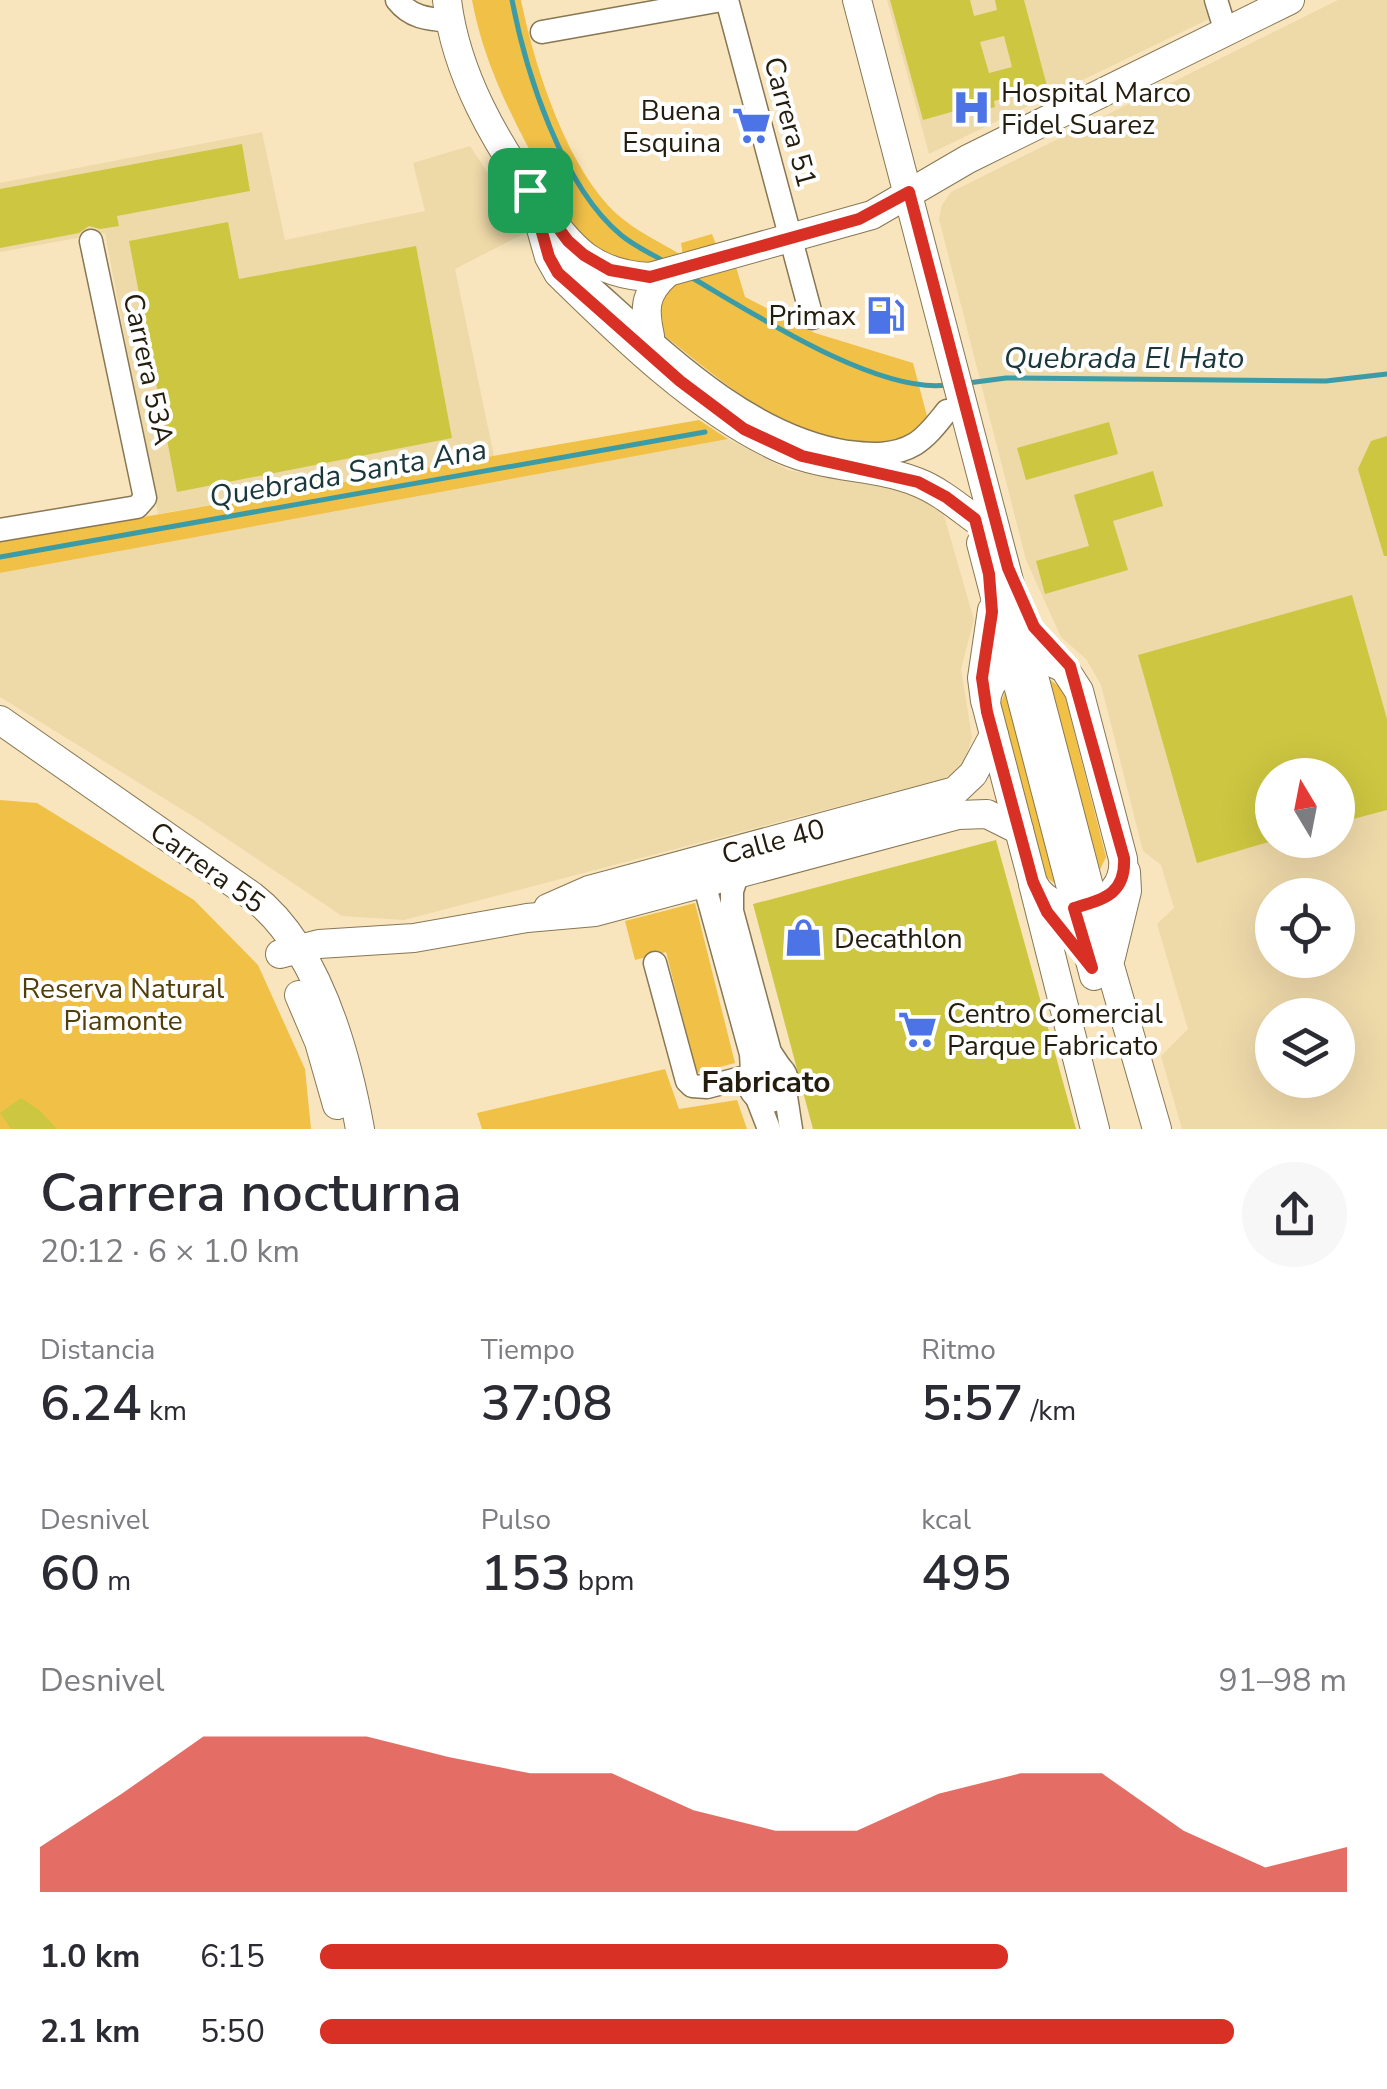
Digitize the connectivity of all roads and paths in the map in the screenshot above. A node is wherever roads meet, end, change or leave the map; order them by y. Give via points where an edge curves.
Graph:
1 (397, 0) edge
2 (724, 0) edge
3 (839, 0) edge
4 (856, 0) edge
5 (1216, 0) edge
6 (1290, 0) edge
7 (448, 10) edge
8 (542, 32) dead end
9 (1226, 32) junction
10 (530, 190) junction
11 (901, 198) junction
12 (791, 239) junction
13 (92, 241) dead end
14 (546, 247) junction
15 (666, 274) junction
16 (812, 318) dead end
17 (650, 336) junction
18 (952, 404) junction
19 (975, 519) junction
20 (0, 530) edge
21 (998, 571) junction
22 (1022, 663) junction
23 (1079, 690) junction
24 (0, 720) edge
25 (990, 724) junction
26 (0, 738) edge
27 (1020, 830) junction
28 (1124, 858) junction
29 (706, 870) junction
30 (738, 874) junction
31 (1033, 882) junction
32 (264, 905) junction
33 (1084, 905) junction
34 (377, 940) junction
35 (289, 951) junction
36 (654, 963) dead end
37 (1100, 966) junction
38 (318, 991) junction
39 (782, 1079) junction
40 (753, 1082) junction
41 (342, 1129) edge
42 (360, 1129) edge
43 (769, 1129) edge
44 (790, 1129) edge
45 (1095, 1129) edge
46 (1138, 1129) edge
47 (1157, 1129) edge

1 - 7 street via 424,19
2 - 8 street
2 - 12 street, Carrera 51
3 - 11 main road
4 - 11 main road
5 - 9 street
6 - 9 main road
7 - 10 main road via 474,94
9 - 11 main road
10 - 14 main road
10 - 15 main road via 568,241 596,263 624,274
11 - 12 main road via 859,219
11 - 18 main road
12 - 15 main road
12 - 16 street, Carrera 51
13 - 20 street, Carrera 53A via 144,498 137,506
14 - 17 street
14 - 19 main road via 563,278 744,429 802,456 918,482
15 - 17 main road via 647,297
17 - 18 street via 745,413 819,446 874,454 906,448
18 - 19 main road
18 - 21 main road
19 - 21 main road
21 - 22 main road
21 - 23 main road via 1034,627 1070,666
21 - 25 main road via 982,678
22 - 23 main road via 1055,662
22 - 25 main road, Calle 40 via 992,682 986,696
22 - 33 main road
23 - 28 main road
24 - 32 main road, Carrera 55
25 - 27 main road
25 - 29 main road, Calle 40 via 973,774 955,791
26 - 35 main road, Carrera 55 via 238,904
27 - 30 main road, Calle 40 via 986,814 958,815
27 - 31 main road
28 - 33 main road via 1120,886
28 - 37 main road via 1126,891
29 - 30 main road, Calle 40
29 - 34 main road, Calle 40 via 589,890 526,918
29 - 40 street
30 - 39 street via 732,911
31 - 33 main road via 1058,907
31 - 37 main road via 1047,912
31 - 45 main road
32 - 34 main road
32 - 35 main road, Carrera 55 via 287,930
33 - 37 main road
34 - 35 main road, Calle 40
34 - 38 main road via 329,956 318,972
35 - 38 main road, Carrera 55
35 - 41 main road, Carrera 55
36 - 40 street via 687,1080 707,1087
37 - 46 main road
37 - 47 main road
38 - 42 main road, Carrera 55 via 340,1042
39 - 40 street via 768,1063
39 - 40 street via 770,1101
39 - 44 street
40 - 43 street

